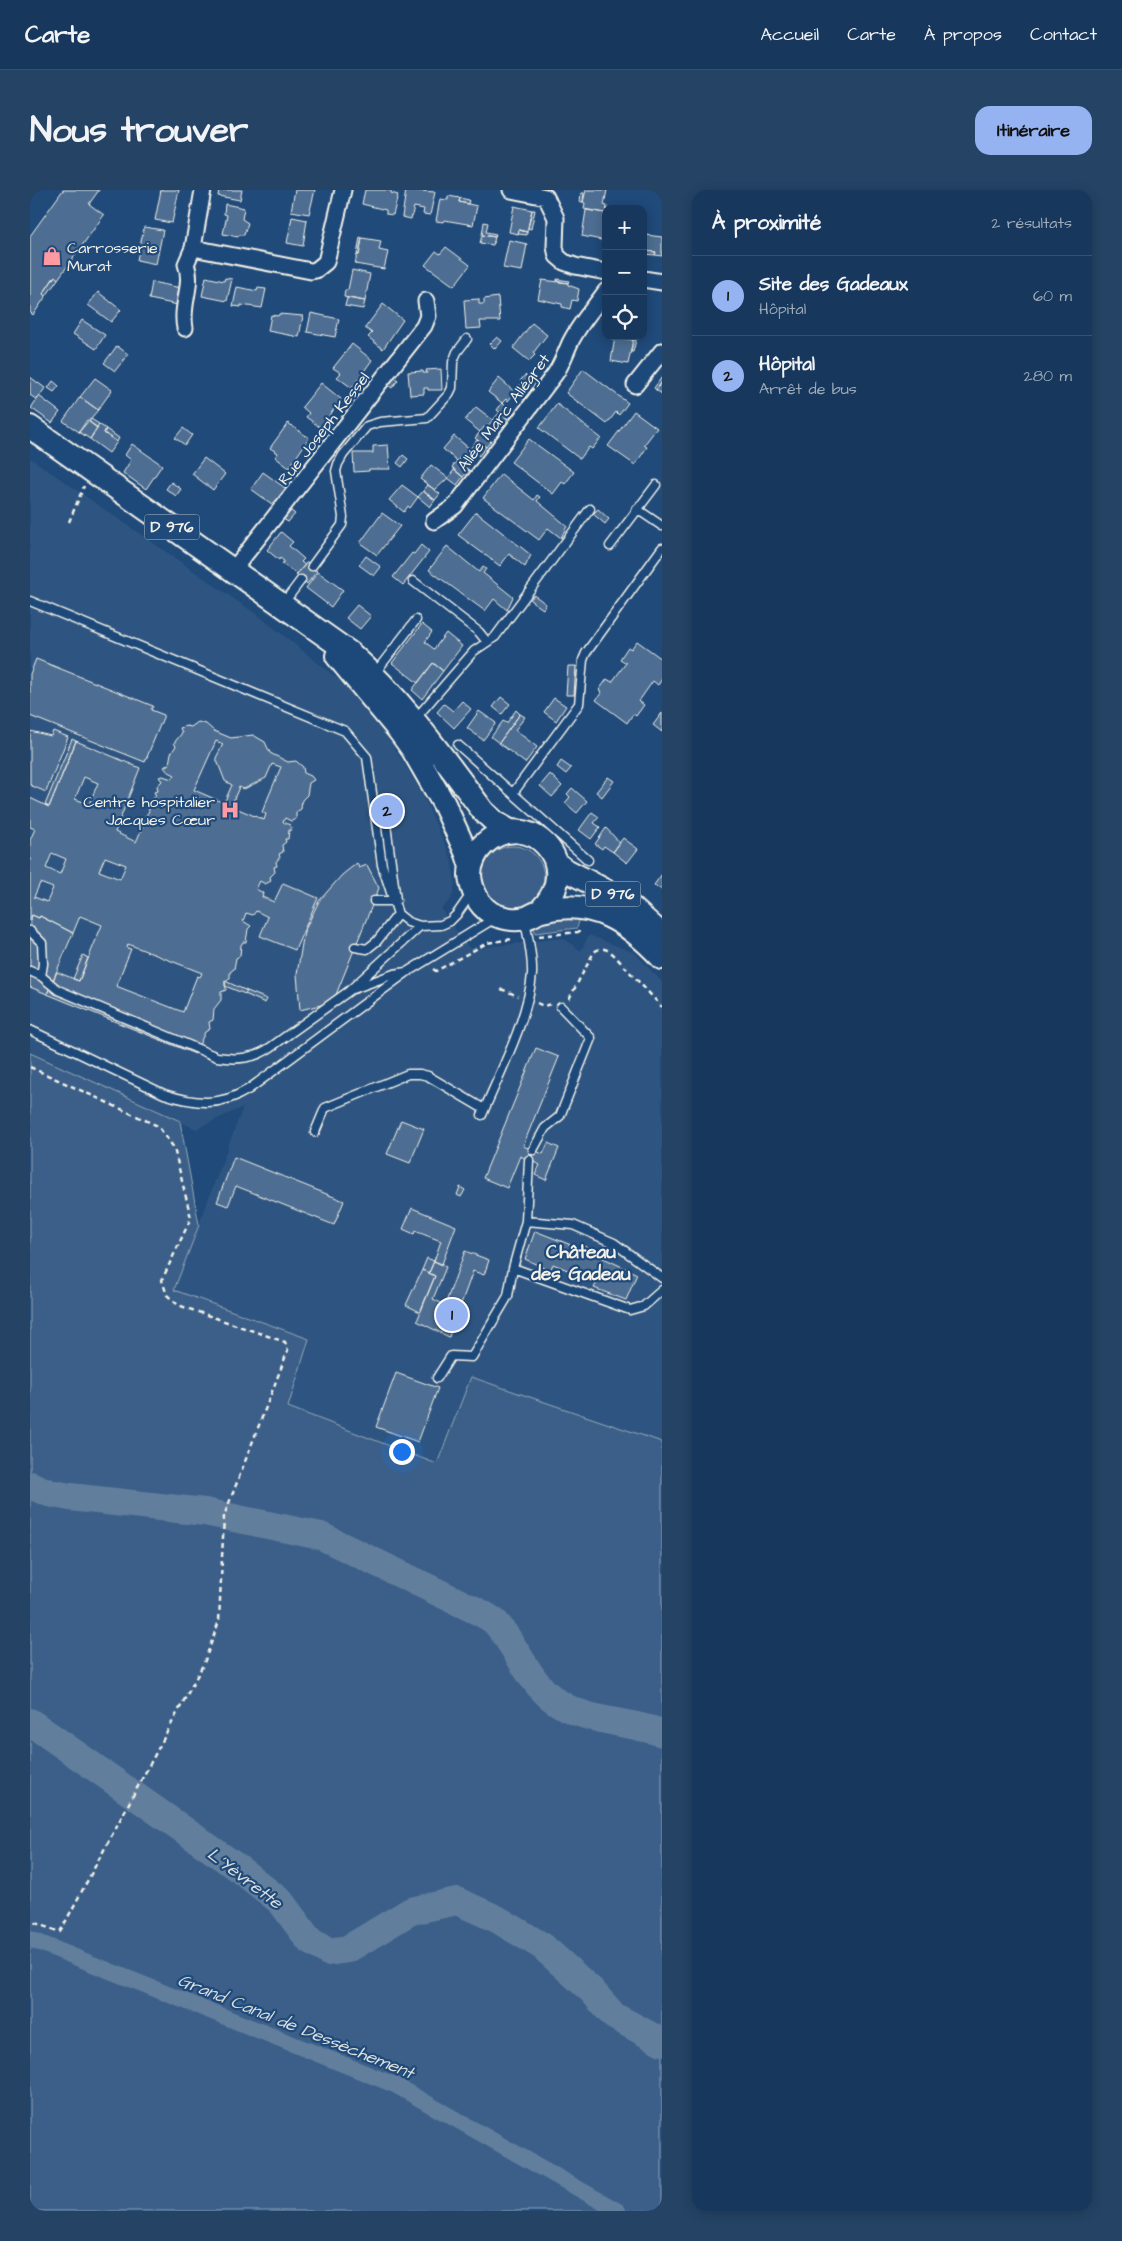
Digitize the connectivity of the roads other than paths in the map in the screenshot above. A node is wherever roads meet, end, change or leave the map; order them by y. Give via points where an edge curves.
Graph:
1 (204, 190) edge
2 (342, 190) edge
3 (511, 190) edge
4 (548, 194) edge
5 (193, 248) junction
6 (602, 271) edge
7 (647, 280) edge
8 (662, 282) edge
9 (603, 295) edge
10 (426, 302) dead end
11 (185, 328) dead end
12 (467, 339) dead end
13 (662, 351) edge
14 (635, 385) dead end
15 (30, 427) edge
16 (656, 485) dead end
17 (590, 509) dead end
18 (637, 509) junction
19 (434, 521) dead end
20 (662, 526) edge
21 (610, 546) dead end
22 (662, 548) edge
23 (312, 566) dead end
24 (233, 570) junction
25 (301, 580) dead end
26 (413, 582) dead end
27 (30, 601) edge
28 (281, 605) junction
29 (416, 620) dead end
30 (314, 628) junction
31 (487, 642) junction
32 (374, 674) junction
33 (407, 726) junction
34 (458, 745) dead end
35 (513, 793) junction
36 (374, 808) junction
37 (510, 831) junction
38 (547, 834) junction
39 (588, 860) dead end
40 (556, 863) junction
41 (471, 867) junction
42 (473, 890) junction
43 (374, 900) dead end
44 (392, 901) junction
45 (398, 914) junction
46 (499, 917) junction
47 (531, 922) junction
48 (420, 926) junction
49 (30, 931) edge
50 (662, 935) edge
51 (355, 947) dead end
52 (662, 958) edge
53 (30, 971) edge
54 (407, 972) junction
55 (41, 976) junction
56 (349, 991) junction
57 (560, 1007) road end
58 (30, 1030) edge
59 (315, 1132) dead end
60 (533, 1150) dead end
61 (529, 1160) dead end
62 (526, 1221) junction
63 (513, 1268) junction
64 (662, 1278) edge
65 (662, 1290) edge
66 (437, 1378) dead end

1 - 5 street
2 - 5 street via 328,256 316,270
3 - 4 street
4 - 6 street via 556,218 557,256 575,266
5 - 11 street via 186,264 190,274 182,315
7 - 8 street
9 - 19 street, Allée Marc Allégret via 577,330 564,362 455,506
10 - 24 street, Rue Joseph Kessel via 428,316 424,326
12 - 23 lane via 453,362 449,394 427,418 367,426 343,455 336,471 342,525
13 - 14 street
15 - 24 main road, D 976
16 - 18 lane
17 - 31 lane via 495,637
18 - 20 lane
18 - 21 lane
22 - 35 lane via 586,654 580,704
24 - 28 main road, D 976
25 - 28 lane
26 - 31 lane via 479,632
27 - 36 lane via 345,731 367,757
28 - 30 main road, D 976
29 - 32 lane
30 - 32 main road, D 976
30 - 33 main road, D 976
31 - 33 lane via 474,651
32 - 33 main road, D 976
33 - 37 main road, D 976 via 483,811
33 - 41 main road, D 976
34 - 35 lane
35 - 38 lane
36 - 44 lane via 382,865
36 - 45 lane via 385,817
37 - 38 main road
37 - 41 main road via 491,838 480,848
38 - 39 lane
38 - 40 main road
40 - 47 main road via 556,889
40 - 50 main road, D 976 via 622,899
41 - 42 main road
42 - 46 main road via 484,907
42 - 48 lane via 450,921
43 - 44 lane
44 - 45 lane
45 - 48 lane
45 - 51 lane via 367,950
46 - 47 main road
46 - 54 lane
47 - 52 main road, D 976 via 558,908 588,908 635,930
47 - 59 lane via 532,972 527,1000 483,1112 428,1076 408,1074 325,1108
48 - 56 lane
49 - 55 lane via 42,943
53 - 55 lane
54 - 56 lane
54 - 58 lane via 249,1089 214,1103 184,1101 164,1094
55 - 56 lane via 58,990 217,1057 234,1059 262,1054
57 - 60 lane via 591,1038 560,1116 545,1128
61 - 62 lane
62 - 63 lane
62 - 64 lane via 573,1225 614,1243
63 - 65 lane via 630,1310 644,1306
63 - 66 lane via 508,1296 472,1357 451,1356

